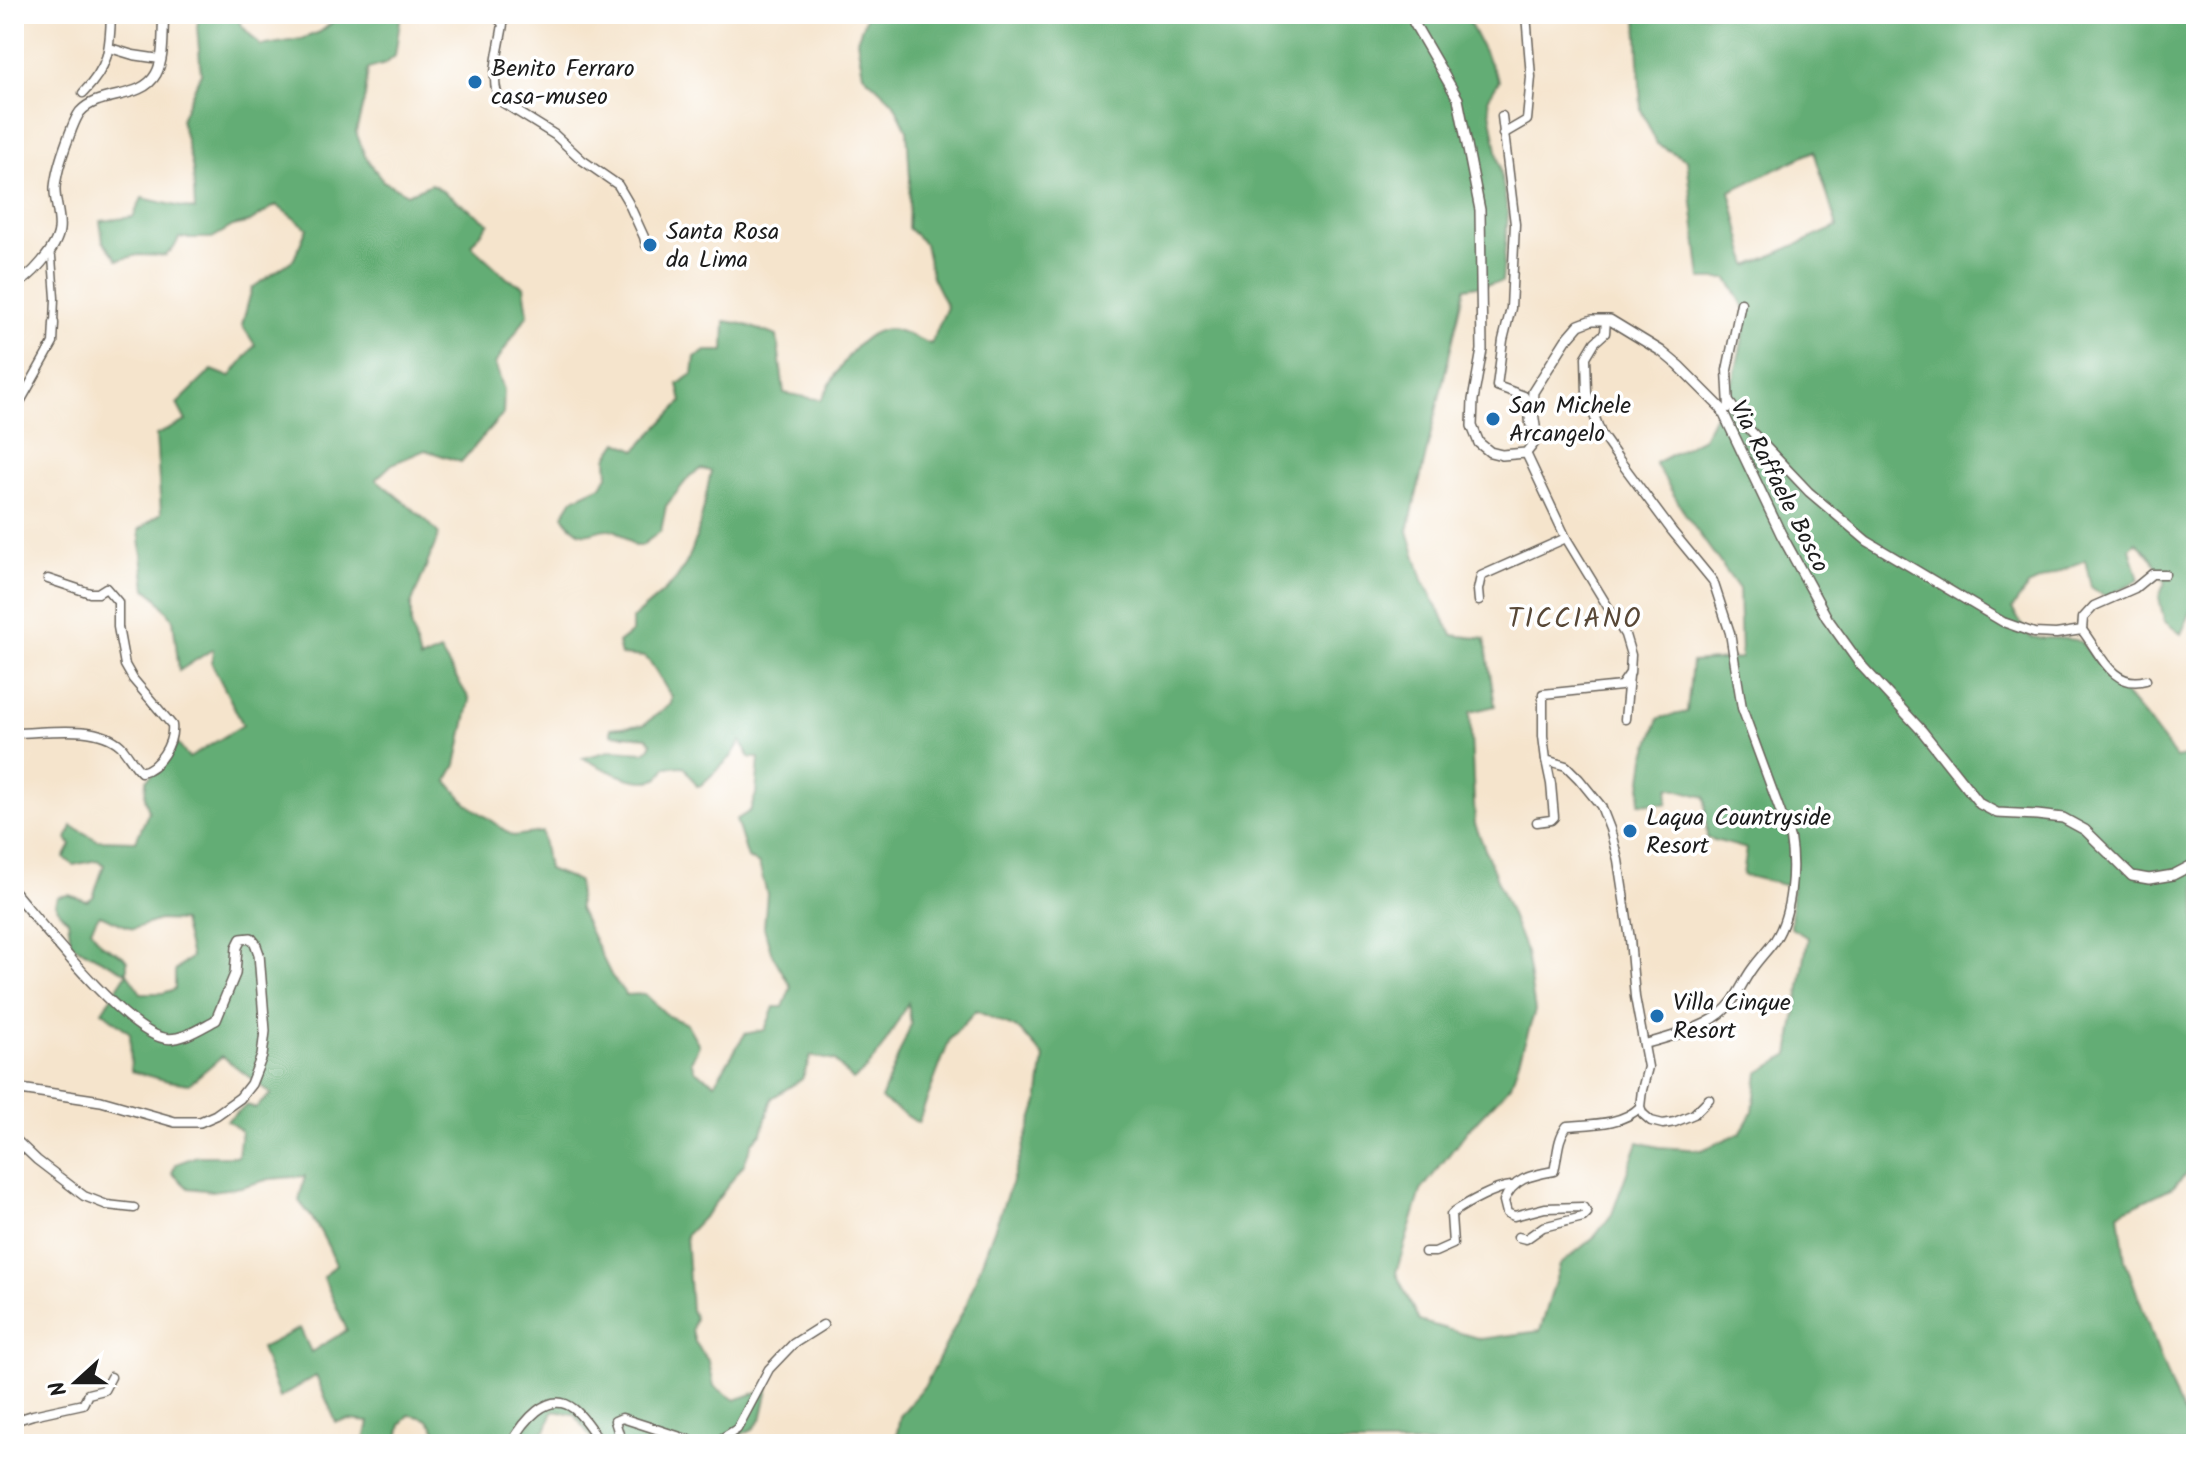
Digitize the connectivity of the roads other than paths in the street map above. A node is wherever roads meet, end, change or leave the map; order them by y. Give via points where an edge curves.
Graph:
1 (111, 14) edge
2 (164, 14) edge
3 (494, 14) edge
4 (1411, 14) edge
5 (1526, 14) edge
6 (110, 48) junction
7 (160, 59) junction
8 (83, 93) dead end
9 (1502, 116) dead end
10 (1503, 134) junction
11 (646, 245) dead end
12 (52, 257) dead end
13 (14, 285) edge
14 (1741, 303) dead end
15 (1606, 320) junction
16 (54, 323) joint
17 (1730, 403) junction
18 (14, 408) edge
19 (1727, 418) junction
20 (1535, 426) junction
21 (1526, 453) junction
22 (1566, 538) junction
23 (2165, 574) dead end
24 (48, 579) dead end
25 (1479, 601) dead end
26 (2082, 630) junction
27 (1630, 673) junction
28 (2146, 680) dead end
29 (1625, 719) dead end
30 (14, 733) edge
31 (1546, 760) junction
32 (1537, 822) dead end
33 (2196, 863) edge
34 (14, 892) edge
35 (1645, 1044) junction
36 (14, 1088) edge
37 (1709, 1099) dead end
38 (1640, 1107) junction
39 (14, 1138) edge
40 (1511, 1186) junction
41 (134, 1208) dead end
42 (1518, 1237) dead end
43 (1425, 1252) dead end
44 (823, 1325) dead end
45 (111, 1377) dead end
46 (14, 1421) edge
47 (511, 1444) edge
48 (601, 1444) edge
49 (622, 1444) edge
50 (704, 1444) edge

1 - 6 street
2 - 7 street
3 - 11 street via 503,24 494,83 497,96 618,185
4 - 21 street via 1458,99 1480,210 1482,350 1472,426 1490,452
5 - 10 street via 1531,77 1527,120
6 - 7 street
6 - 8 street via 104,66
7 - 13 street via 149,83 81,111 61,158 54,247
9 - 10 street
10 - 20 street via 1515,224 1511,308 1497,386 1524,396 1530,424
12 - 16 street
14 - 17 street via 1727,370
15 - 19 street, Via Raffaele Bosco via 1661,351
15 - 20 street via 1579,325 1566,340 1533,392
15 - 35 street via 1605,333 1586,357 1594,415 1601,434 1713,581 1730,633 1742,708 1793,857 1785,920 1739,994 1720,1015
16 - 18 street via 53,343
17 - 19 street
17 - 26 street via 1809,492 1867,541 2003,622 2034,633
19 - 33 street, Via Raffaele Bosco via 1827,618 1980,804 1997,813 2063,818 2085,830 2132,876 2173,875
20 - 21 street via 1534,443
21 - 22 street
22 - 25 street via 1481,576
22 - 27 street via 1625,635
23 - 26 street via 2152,574 2135,588 2094,606 2083,618
24 - 30 street via 90,593 106,588 116,596 125,665 172,725 171,741 159,760 141,772 122,747 101,735
26 - 28 street via 2112,674 2136,683
27 - 29 street
27 - 31 street via 1621,686 1543,694
31 - 32 street via 1554,817
31 - 35 street via 1566,766 1579,779 1601,806 1610,829
34 - 36 street via 85,976 148,1032 165,1039 216,1020 235,974 237,947 241,939 251,938 259,954 265,1031 251,1084 227,1108 200,1122 175,1122 101,1101
35 - 38 street via 1648,1067
37 - 38 street via 1694,1114 1663,1124 1651,1121
38 - 40 street via 1619,1120 1567,1126 1554,1171
39 - 41 street via 84,1196
40 - 42 street via 1504,1201 1507,1213 1514,1216 1545,1208 1583,1207 1587,1213 1543,1227 1526,1239
40 - 43 street via 1490,1191 1454,1212 1453,1244
44 - 50 street via 793,1344 769,1369 737,1429
45 - 46 street via 104,1390 88,1394 83,1404
47 - 48 street via 536,1411 553,1403 571,1407
49 - 50 street via 615,1421 622,1418

